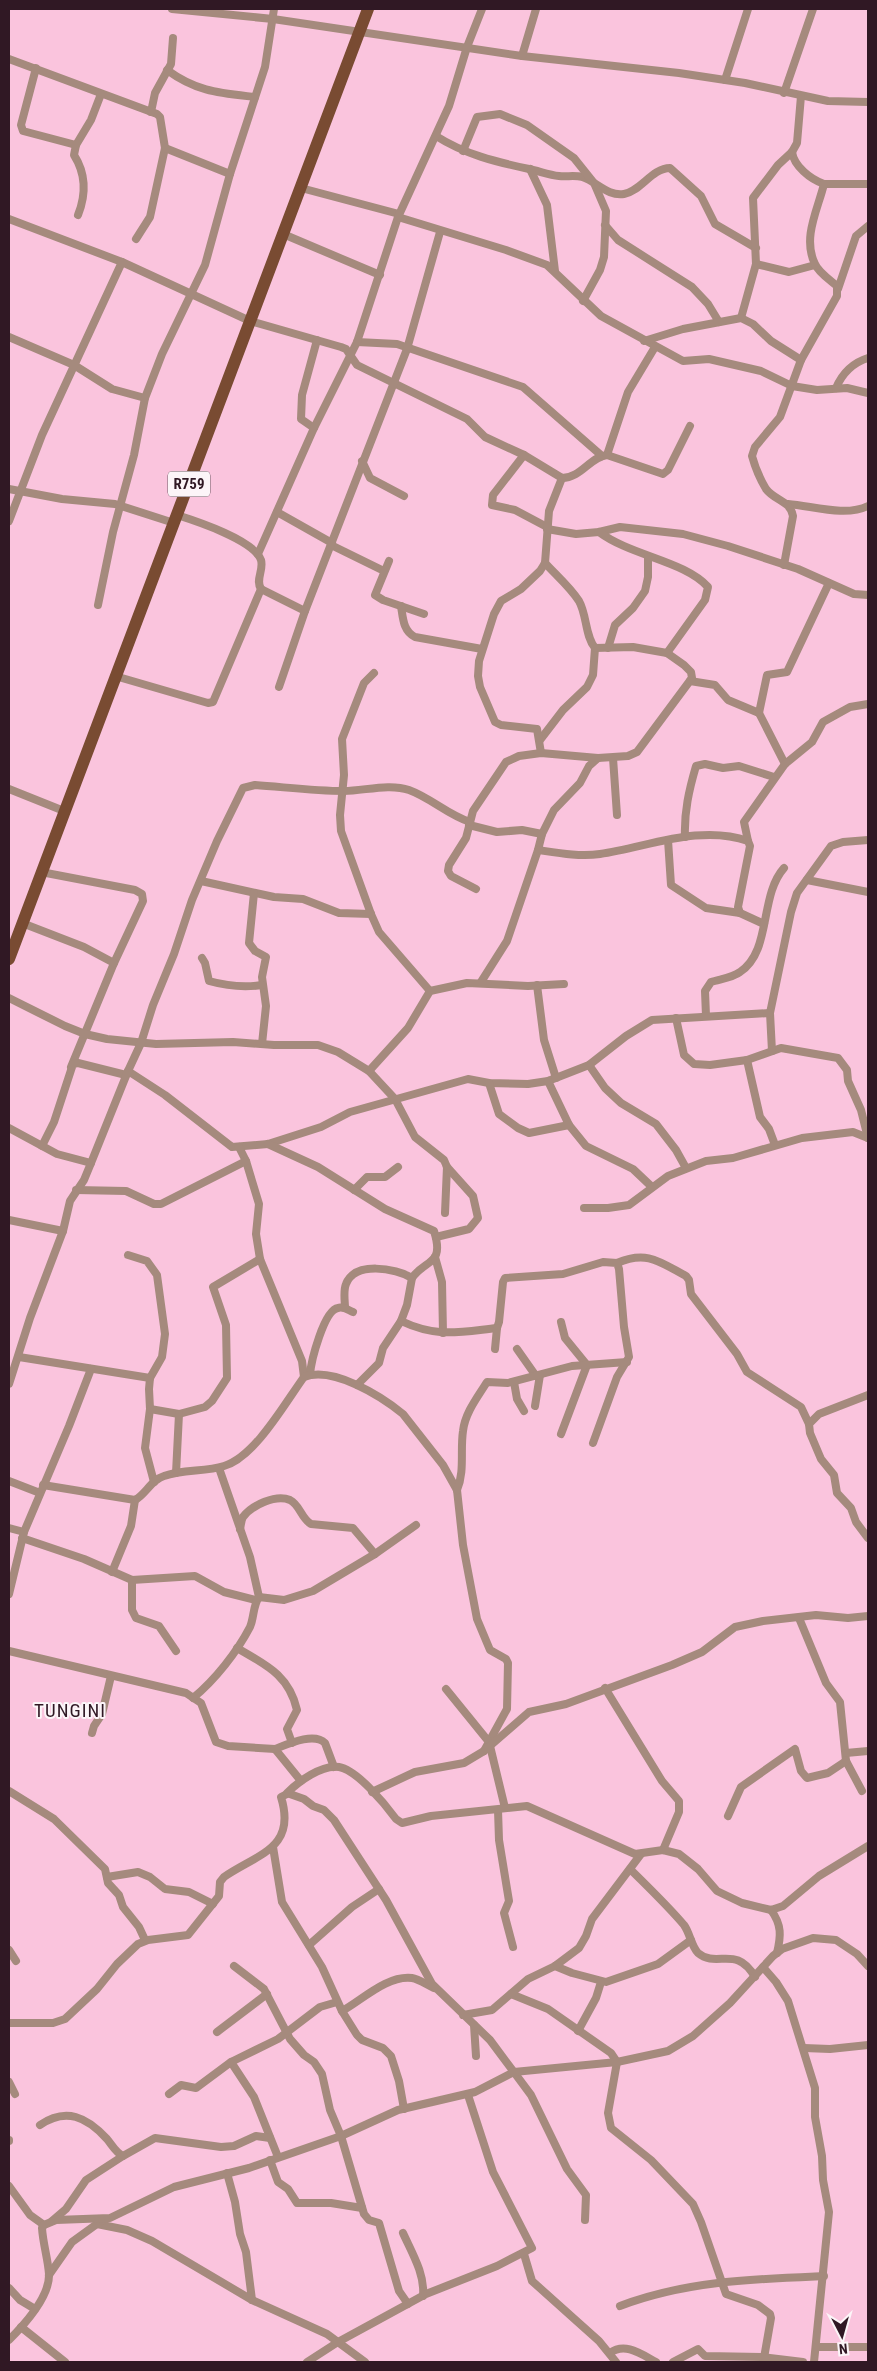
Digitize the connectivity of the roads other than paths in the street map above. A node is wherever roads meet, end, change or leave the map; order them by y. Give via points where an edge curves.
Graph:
1 (172, 9) edge
2 (274, 9) edge
3 (368, 9) edge
4 (482, 9) edge
5 (536, 9) edge
6 (748, 9) edge
7 (813, 9) edge
8 (186, 10) edge
9 (208, 11) edge
10 (273, 19) junction
11 (360, 33) junction
12 (173, 38) dead end
13 (467, 47) junction
14 (522, 56) junction
15 (9, 59) edge
16 (36, 68) junction
17 (167, 70) junction
18 (725, 80) junction
19 (784, 93) junction
20 (101, 94) junction
21 (800, 96) junction
22 (255, 97) junction
23 (868, 102) edge
24 (151, 112) junction
25 (436, 136) junction
26 (76, 145) junction
27 (164, 148) junction
28 (463, 151) junction
29 (792, 152) junction
30 (530, 169) junction
31 (230, 174) junction
32 (594, 183) junction
33 (824, 184) junction
34 (868, 184) edge
35 (301, 188) junction
36 (78, 215) dead end
37 (398, 216) junction
38 (9, 219) edge
39 (605, 225) junction
40 (868, 226) edge
41 (440, 232) junction
42 (283, 234) junction
43 (136, 240) dead end
44 (756, 248) junction
45 (122, 262) junction
46 (756, 264) junction
47 (815, 265) junction
48 (555, 271) junction
49 (380, 275) junction
50 (838, 289) junction
51 (190, 294) junction
52 (583, 301) junction
53 (741, 318) junction
54 (250, 321) junction
55 (718, 322) junction
56 (9, 337) edge
57 (317, 340) junction
58 (644, 341) junction
59 (357, 342) junction
60 (408, 348) junction
61 (655, 348) junction
62 (351, 356) junction
63 (868, 358) edge
64 (801, 360) junction
65 (74, 365) junction
66 (392, 384) junction
67 (792, 386) junction
68 (836, 388) junction
69 (868, 393) edge
70 (145, 398) junction
71 (690, 426) dead end
72 (314, 428) junction
73 (524, 455) junction
74 (604, 456) junction
75 (362, 461) junction
76 (562, 478) junction
77 (9, 489) edge
78 (20, 491) junction
79 (404, 496) dead end
80 (788, 504) junction
81 (122, 505) junction
82 (868, 506) edge
83 (277, 512) junction
84 (176, 519) junction
85 (9, 521) edge
86 (547, 528) junction
87 (599, 532) junction
88 (332, 544) junction
89 (258, 554) junction
90 (648, 557) junction
91 (389, 561) dead end
92 (545, 562) junction
93 (784, 565) junction
94 (384, 571) junction
95 (829, 583) junction
96 (261, 590) junction
97 (868, 595) edge
98 (98, 605) dead end
99 (402, 606) junction
100 (304, 611) junction
101 (424, 614) dead end
102 (482, 648) junction
103 (595, 648) junction
104 (608, 648) junction
105 (667, 654) junction
106 (374, 673) dead end
107 (115, 676) junction
108 (690, 682) junction
109 (279, 687) dead end
110 (868, 704) edge
111 (759, 713) junction
112 (540, 740) junction
113 (541, 753) junction
114 (598, 758) junction
115 (613, 758) junction
116 (785, 764) junction
117 (774, 777) junction
118 (9, 789) edge
119 (344, 791) junction
120 (64, 811) junction
121 (617, 815) dead end
122 (470, 824) junction
123 (542, 834) junction
124 (685, 837) junction
125 (668, 840) junction
126 (868, 840) edge
127 (748, 841) junction
128 (538, 850) junction
129 (784, 868) dead end
130 (41, 872) junction
131 (807, 880) junction
132 (201, 882) junction
133 (476, 889) dead end
134 (868, 892) edge
135 (254, 893) junction
136 (740, 913) junction
137 (370, 914) junction
138 (22, 924) junction
139 (764, 924) junction
140 (202, 958) dead end
141 (9, 959) edge
142 (114, 963) junction
143 (481, 982) junction
144 (564, 984) dead end
145 (262, 985) junction
146 (537, 985) junction
147 (430, 991) junction
148 (9, 998) edge
149 (770, 1012) junction
150 (706, 1016) junction
151 (676, 1018) junction
152 (85, 1034) junction
153 (141, 1043) junction
154 (262, 1044) junction
155 (772, 1051) junction
156 (747, 1060) junction
157 (589, 1065) junction
158 (71, 1067) junction
159 (369, 1071) junction
160 (127, 1073) junction
161 (552, 1080) junction
162 (489, 1083) junction
163 (395, 1099) junction
164 (568, 1125) junction
165 (9, 1128) edge
166 (868, 1138) edge
167 (268, 1144) junction
168 (775, 1145) junction
169 (42, 1146) junction
170 (239, 1147) junction
171 (246, 1161) junction
172 (92, 1163) junction
173 (398, 1167) dead end
174 (447, 1167) junction
175 (686, 1168) junction
176 (652, 1187) junction
177 (76, 1190) junction
178 (354, 1190) junction
179 (584, 1208) dead end
180 (445, 1213) dead end
181 (9, 1220) edge
182 (63, 1231) junction
183 (436, 1237) junction
184 (128, 1255) dead end
185 (435, 1257) junction
186 (260, 1259) junction
187 (617, 1263) junction
188 (412, 1278) junction
189 (345, 1308) junction
190 (353, 1312) dead end
191 (401, 1321) junction
192 (561, 1322) dead end
193 (497, 1328) junction
194 (443, 1333) junction
195 (495, 1349) dead end
196 (517, 1349) dead end
197 (19, 1357) junction
198 (627, 1362) junction
199 (588, 1365) junction
200 (91, 1369) junction
201 (538, 1375) junction
202 (307, 1376) junction
203 (150, 1378) junction
204 (514, 1382) junction
205 (9, 1384) edge
206 (357, 1385) junction
207 (868, 1395) edge
208 (536, 1406) dead end
209 (150, 1409) junction
210 (524, 1411) dead end
211 (179, 1414) junction
212 (809, 1424) junction
213 (560, 1434) dead end
214 (593, 1443) dead end
215 (219, 1468) junction
216 (176, 1473) junction
217 (9, 1481) edge
218 (154, 1482) junction
219 (42, 1489) junction
220 (457, 1490) junction
221 (135, 1500) junction
222 (416, 1525) dead end
223 (9, 1528) edge
224 (240, 1528) junction
225 (23, 1535) junction
226 (868, 1538) edge
227 (375, 1554) junction
228 (112, 1572) junction
229 (132, 1580) junction
230 (9, 1594) edge
231 (257, 1599) junction
232 (868, 1616) edge
233 (799, 1618) junction
234 (238, 1648) junction
235 (9, 1651) edge
236 (176, 1651) dead end
237 (111, 1676) junction
238 (605, 1688) junction
239 (446, 1689) dead end
240 (193, 1698) junction
241 (92, 1733) dead end
242 (292, 1743) junction
243 (488, 1746) junction
244 (275, 1749) junction
245 (868, 1751) edge
246 (846, 1757) junction
247 (334, 1766) junction
248 (301, 1781) junction
249 (9, 1791) edge
250 (862, 1791) dead end
251 (372, 1792) junction
252 (291, 1795) junction
253 (501, 1809) junction
254 (285, 1813) junction
255 (728, 1816) dead end
256 (868, 1846) edge
257 (273, 1847) junction
258 (664, 1850) junction
259 (642, 1854) junction
260 (630, 1869) junction
261 (107, 1876) junction
262 (379, 1889) junction
263 (789, 1901) junction
264 (213, 1904) junction
265 (771, 1910) junction
266 (778, 1923) junction
267 (781, 1937) junction
268 (145, 1940) junction
269 (691, 1940) junction
270 (801, 1942) junction
271 (309, 1945) junction
272 (513, 1946) dead end
273 (9, 1950) edge
274 (777, 1953) junction
275 (16, 1961) dead end
276 (234, 1966) dead end
277 (555, 1966) junction
278 (868, 1966) edge
279 (763, 1967) junction
280 (755, 1977) junction
281 (601, 1982) junction
282 (436, 1990) junction
283 (267, 1994) junction
284 (511, 1994) junction
285 (337, 2002) junction
286 (342, 2011) junction
287 (463, 2015) junction
288 (9, 2023) edge
289 (474, 2025) junction
290 (578, 2031) junction
291 (217, 2032) dead end
292 (286, 2032) junction
293 (868, 2045) edge
294 (804, 2048) junction
295 (476, 2056) dead end
296 (231, 2062) junction
297 (617, 2062) junction
298 (514, 2072) junction
299 (9, 2082) edge
300 (15, 2094) dead end
301 (169, 2094) dead end
302 (468, 2095) junction
303 (404, 2109) junction
304 (40, 2125) dead end
305 (341, 2136) junction
306 (270, 2138) junction
307 (123, 2156) junction
308 (278, 2157) junction
309 (270, 2160) junction
310 (227, 2173) junction
311 (9, 2186) edge
312 (362, 2208) junction
313 (585, 2220) dead end
314 (52, 2221) junction
315 (100, 2222) junction
316 (44, 2225) junction
317 (403, 2233) dead end
318 (524, 2254) junction
319 (49, 2275) junction
320 (824, 2276) junction
321 (720, 2282) junction
322 (424, 2286) junction
323 (9, 2288) edge
324 (435, 2290) junction
325 (423, 2296) junction
326 (252, 2300) junction
327 (408, 2304) junction
328 (620, 2306) dead end
329 (35, 2309) junction
330 (21, 2327) junction
331 (9, 2340) edge
332 (338, 2342) junction
333 (816, 2347) junction
334 (868, 2347) edge
335 (610, 2353) junction
336 (764, 2358) junction
337 (683, 2360) edge
338 (65, 2362) edge
339 (307, 2362) edge
340 (365, 2362) edge
341 (616, 2362) edge
342 (656, 2362) edge
343 (673, 2362) edge
344 (804, 2362) edge
345 (814, 2362) edge

1 - 8 street
2 - 10 street
3 - 11 main road, R759
4 - 13 street
5 - 14 street
6 - 18 street
7 - 19 street
8 - 9 street
9 - 10 street
10 - 11 street
10 - 22 street via 265,67
11 - 13 street
11 - 35 main road, R759
12 - 17 street
13 - 14 street
13 - 25 street
14 - 18 street
15 - 16 street
16 - 20 street
16 - 26 street via 21,125 23,131
17 - 22 street via 194,88
17 - 24 street via 155,93
18 - 19 street
19 - 21 street
20 - 24 street
20 - 26 street
21 - 23 street via 828,101
21 - 29 street via 797,142
22 - 31 street
24 - 27 street via 160,117
25 - 28 street
25 - 37 street
26 - 36 street via 74,156 80,165 84,192
27 - 31 street
27 - 43 street via 150,216
28 - 30 street
28 - 32 street via 477,117 500,114 527,125 574,158
29 - 33 street via 796,164
29 - 44 street via 753,198
30 - 32 street via 581,177
30 - 48 street via 547,206
31 - 51 street via 205,265
32 - 39 street via 606,211
32 - 44 street via 611,194 623,194 670,168 701,196 715,224
33 - 34 street
33 - 47 street via 812,222 811,249
35 - 37 street
35 - 42 main road, R759
37 - 41 street
37 - 49 street
38 - 45 street
39 - 52 street via 602,264
39 - 55 street via 618,240 692,287 708,304
40 - 50 street via 856,236
41 - 48 street via 536,260
41 - 60 street
42 - 49 street
42 - 54 main road, R759
44 - 46 street
45 - 51 street
45 - 65 street
46 - 47 street via 789,272
46 - 53 street
47 - 50 street
48 - 52 street
49 - 59 street
50 - 64 street
51 - 54 street
51 - 70 street
52 - 58 street via 601,316
53 - 55 street
53 - 64 street
54 - 57 street
54 - 84 main road, R759
55 - 58 street
56 - 65 street
57 - 62 street via 341,347
57 - 72 street via 302,395 301,419
58 - 61 street
59 - 60 street via 397,344
59 - 62 street
60 - 66 street
60 - 74 street via 523,387
61 - 67 street via 682,361 709,359 761,371
61 - 74 street via 628,392
62 - 66 street via 357,365
62 - 72 street
63 - 68 street via 841,375
64 - 67 street
65 - 70 street via 112,389
65 - 78 street
66 - 73 street via 467,419 486,436
66 - 75 street
67 - 68 street via 817,390
67 - 80 street via 780,417 755,447 752,456 767,490
68 - 69 street
70 - 81 street
71 - 74 street via 663,474
72 - 83 street
73 - 76 street
73 - 86 street via 493,495 492,505 515,510
74 - 76 street via 569,478
75 - 79 street via 370,478
75 - 88 street
76 - 86 street via 548,511
77 - 78 street
78 - 81 street
78 - 85 street
80 - 82 street via 836,510 860,510
80 - 93 street via 793,516
81 - 84 street
81 - 98 street
83 - 88 street
83 - 89 street
84 - 89 street via 208,525 238,539
84 - 107 main road, R759
86 - 87 street via 576,534
86 - 92 street
87 - 90 street via 614,544
87 - 93 street via 620,527 683,534
88 - 94 street
88 - 100 street
89 - 96 street via 262,562 258,582
90 - 104 street via 645,591 615,625
90 - 105 street via 700,578 708,590 705,600
91 - 94 street
92 - 102 street via 521,589 501,601
92 - 103 street via 578,600
93 - 95 street
94 - 99 street via 375,595
95 - 97 street via 854,594
95 - 111 street via 787,672 767,675
96 - 100 street
96 - 107 street via 213,702
99 - 101 street
99 - 102 street via 404,625 414,637
100 - 109 street
102 - 112 street via 478,676 495,722 534,728 539,732
103 - 104 street
103 - 112 street via 593,675 587,687 563,710
104 - 105 street via 633,647
105 - 108 street via 691,672
106 - 119 street via 364,683 342,739
107 - 120 main road, R759
108 - 111 street via 715,684 728,700
108 - 115 street via 637,752
110 - 116 street via 850,707 823,722 812,742
111 - 116 street
112 - 113 street
113 - 114 street
113 - 122 street via 519,756 506,762 473,811
114 - 115 street
114 - 123 street via 554,810
115 - 121 street
116 - 117 street
117 - 124 street via 739,766 696,766 687,798
117 - 127 street via 744,822
118 - 120 street
119 - 122 street via 408,790
119 - 132 street via 255,785 243,788
119 - 137 street via 341,831
120 - 130 main road, R759
122 - 123 street via 497,832 522,830
122 - 133 street via 448,871
123 - 128 street
124 - 125 street
124 - 127 street via 737,837
125 - 128 street via 598,854
125 - 136 street via 672,885 706,908
126 - 131 street via 831,846
127 - 136 street via 750,846 738,907
128 - 143 street via 508,941
129 - 139 street via 770,891
130 - 138 main road, R759
130 - 142 street via 142,894 144,901
131 - 134 street
131 - 149 street via 797,893 791,912
132 - 135 street
132 - 153 street via 152,1005
135 - 137 street via 303,899 339,913
135 - 145 street via 249,943 266,957
136 - 139 street
137 - 147 street via 380,932
138 - 141 main road, R759
138 - 142 street via 84,947
139 - 150 street via 748,966 738,974 711,982 706,987
140 - 145 street via 209,981 226,986
142 - 152 street
143 - 146 street via 506,986
143 - 147 street via 443,986
144 - 146 street
145 - 154 street via 266,1006
146 - 161 street
147 - 159 street via 408,1028
148 - 152 street
149 - 150 street
149 - 155 street
150 - 151 street
151 - 156 street via 684,1055 694,1064
151 - 157 street via 652,1020
152 - 153 street
152 - 158 street
153 - 154 street
153 - 160 street
154 - 159 street via 318,1045 338,1052
155 - 156 street
155 - 166 street via 781,1048 838,1058 847,1070
156 - 168 street via 760,1116
157 - 161 street
157 - 175 street via 605,1088 621,1103 656,1124
158 - 160 street via 78,1063
158 - 169 street via 54,1122
159 - 163 street
160 - 170 street via 165,1096 232,1147
160 - 172 street
161 - 162 street via 528,1084
161 - 164 street
162 - 163 street via 468,1079
162 - 164 street via 499,1114 518,1128 529,1133
163 - 167 street via 350,1112 321,1127
163 - 174 street via 414,1138 444,1160
164 - 176 street via 586,1146 633,1169
165 - 169 street
166 - 168 street via 853,1132
167 - 170 street
167 - 178 street via 318,1167
168 - 175 street
169 - 172 street via 57,1154
170 - 171 street
171 - 177 street via 162,1204 154,1204 126,1191
171 - 186 street via 259,1204 256,1234
172 - 177 street
173 - 178 street via 385,1177 367,1177
174 - 180 street
174 - 183 street via 473,1196 478,1218 469,1229
175 - 176 street
176 - 179 street via 629,1205
177 - 182 street
178 - 183 street via 386,1209 432,1229
181 - 182 street
182 - 197 street
183 - 185 street
184 - 203 street via 147,1261 157,1275 164,1346 162,1357
185 - 188 street
185 - 194 street via 442,1282
186 - 202 street
186 - 211 street via 212,1287 226,1325 227,1378 212,1402
187 - 193 street via 603,1262 563,1274 506,1278
187 - 198 street
187 - 212 street via 637,1256 660,1262 686,1276 691,1294 747,1372 801,1407
188 - 189 street via 381,1268 352,1275 346,1284
188 - 191 street
189 - 190 street
189 - 202 street via 331,1312 314,1349
191 - 194 street via 427,1332
191 - 206 street via 383,1348 378,1363
192 - 199 street via 565,1338
193 - 194 street
193 - 195 street
196 - 201 street
197 - 200 street
197 - 205 street
198 - 199 street
198 - 214 street via 617,1377
199 - 201 street
199 - 213 street
200 - 203 street
200 - 219 street
201 - 204 street
201 - 208 street
202 - 206 street via 330,1376
202 - 215 street via 256,1445 241,1458
203 - 209 street
204 - 210 street via 517,1400
204 - 220 street via 487,1382 471,1407 463,1431 462,1475
206 - 220 street via 402,1414 443,1465
207 - 212 street via 819,1414
209 - 211 street
209 - 218 street via 145,1448
211 - 216 street
212 - 226 street via 821,1459 834,1475 837,1493 852,1508 856,1522
215 - 216 street
215 - 224 street
216 - 218 street via 162,1476
217 - 219 street
218 - 221 street
219 - 221 street
219 - 225 street
220 - 243 street via 477,1619 490,1650 508,1663 507,1709
221 - 228 street via 131,1526
222 - 227 street
223 - 225 street
224 - 227 street via 245,1515 266,1501 284,1499 298,1506 311,1524 353,1528
224 - 231 street via 250,1557
225 - 228 street
225 - 230 street
227 - 231 street via 294,1599
228 - 229 street
229 - 231 street via 195,1576 224,1592
229 - 236 street via 132,1610 136,1618 159,1626
231 - 234 street via 250,1627
232 - 233 street via 816,1615
233 - 238 street via 735,1627 702,1652
233 - 246 street via 826,1683 840,1702
234 - 240 street via 220,1673
234 - 242 street via 270,1667 285,1681 297,1708 287,1729
235 - 237 street
237 - 240 street via 173,1689
237 - 241 street via 102,1714
238 - 243 street via 566,1704 529,1712
238 - 258 street via 662,1781 679,1801 680,1808
239 - 243 street
240 - 244 street via 203,1705 218,1743
242 - 244 street
242 - 247 street via 323,1740
243 - 251 street via 464,1763 415,1772
243 - 253 street
244 - 248 street
245 - 246 street
246 - 250 street
246 - 255 street via 828,1773 806,1778 801,1772 795,1749 741,1787
247 - 248 street
247 - 251 street via 352,1773
248 - 252 street
249 - 261 street via 67,1830 105,1869
251 - 253 street via 402,1823 431,1816
252 - 254 street
252 - 254 street via 281,1797
252 - 262 street via 324,1810 334,1820
253 - 259 street via 527,1806 635,1854
253 - 272 street via 499,1840 509,1901 504,1913
254 - 257 street via 280,1838
256 - 263 street via 819,1876
257 - 264 street via 224,1877 220,1882 219,1896
257 - 271 street via 281,1900
258 - 259 street
258 - 265 street via 675,1852 687,1860 717,1891 742,1903
259 - 260 street
260 - 269 street via 667,1905
260 - 277 street via 592,1919 582,1944
261 - 264 street via 138,1872 165,1889 188,1892
261 - 268 street via 108,1883 119,1895 123,1908
262 - 271 street via 352,1907
262 - 282 street
263 - 265 street
263 - 266 street
264 - 268 street via 188,1935
265 - 266 street
266 - 267 street
267 - 270 street via 789,1942
267 - 274 street
268 - 288 street via 129,1950 98,1989 65,2019 53,2023
269 - 280 street via 696,1951 703,1956 710,1959 732,1958 745,1963
269 - 281 street via 658,1964
270 - 274 street
270 - 278 street via 816,1937 836,1940
271 - 285 street
273 - 275 street
274 - 279 street
276 - 283 street
277 - 281 street
277 - 284 street via 528,1979
279 - 280 street
279 - 294 street via 788,2001
280 - 297 street via 679,2046
281 - 290 street
282 - 286 street via 416,1979 405,1978 383,1985
282 - 287 street
283 - 291 street
283 - 292 street
284 - 287 street via 488,2012
284 - 290 street via 548,2009
285 - 286 street
285 - 292 street via 320,2007
286 - 303 street via 359,2038 384,2048 391,2056
287 - 289 street
289 - 295 street
289 - 298 street
290 - 297 street via 607,2048
292 - 296 street
292 - 305 street via 322,2074 330,2110
293 - 294 street
294 - 320 street via 815,2088 815,2117 829,2212
296 - 301 street via 196,2088 181,2085
296 - 306 street via 254,2097
297 - 298 street
297 - 321 street via 608,2113 611,2128 651,2160 693,2204
298 - 302 street
298 - 313 street via 538,2106 567,2169 586,2195
299 - 300 street
302 - 303 street
302 - 318 street via 493,2172 532,2246
303 - 305 street
304 - 307 street via 61,2115 76,2116 88,2121
305 - 308 street
305 - 312 street
306 - 307 street via 256,2136 221,2148 155,2138
306 - 308 street
307 - 314 street via 86,2180 66,2209
308 - 309 street
309 - 310 street
309 - 312 street via 278,2182 297,2203 331,2203
310 - 315 street via 168,2189
310 - 326 street via 246,2252
311 - 316 street via 30,2215
312 - 327 street via 366,2218 380,2223 399,2291
314 - 315 street
314 - 316 street
315 - 319 street via 72,2242
315 - 326 street via 152,2241
316 - 319 street via 42,2231
317 - 322 street
318 - 324 street
318 - 335 street via 528,2272 538,2289 566,2310
319 - 329 street
320 - 321 street
320 - 333 street
321 - 328 street via 667,2292
321 - 336 street via 728,2296 758,2305 770,2314
322 - 324 street
322 - 325 street
323 - 329 street
324 - 325 street
325 - 327 street
326 - 332 street
327 - 332 street
329 - 330 street
330 - 331 street
330 - 338 street
332 - 339 street
332 - 340 street
333 - 334 street
333 - 345 street
335 - 341 street
335 - 342 street via 626,2348
336 - 337 street via 705,2356 698,2349
336 - 344 street
337 - 343 street

